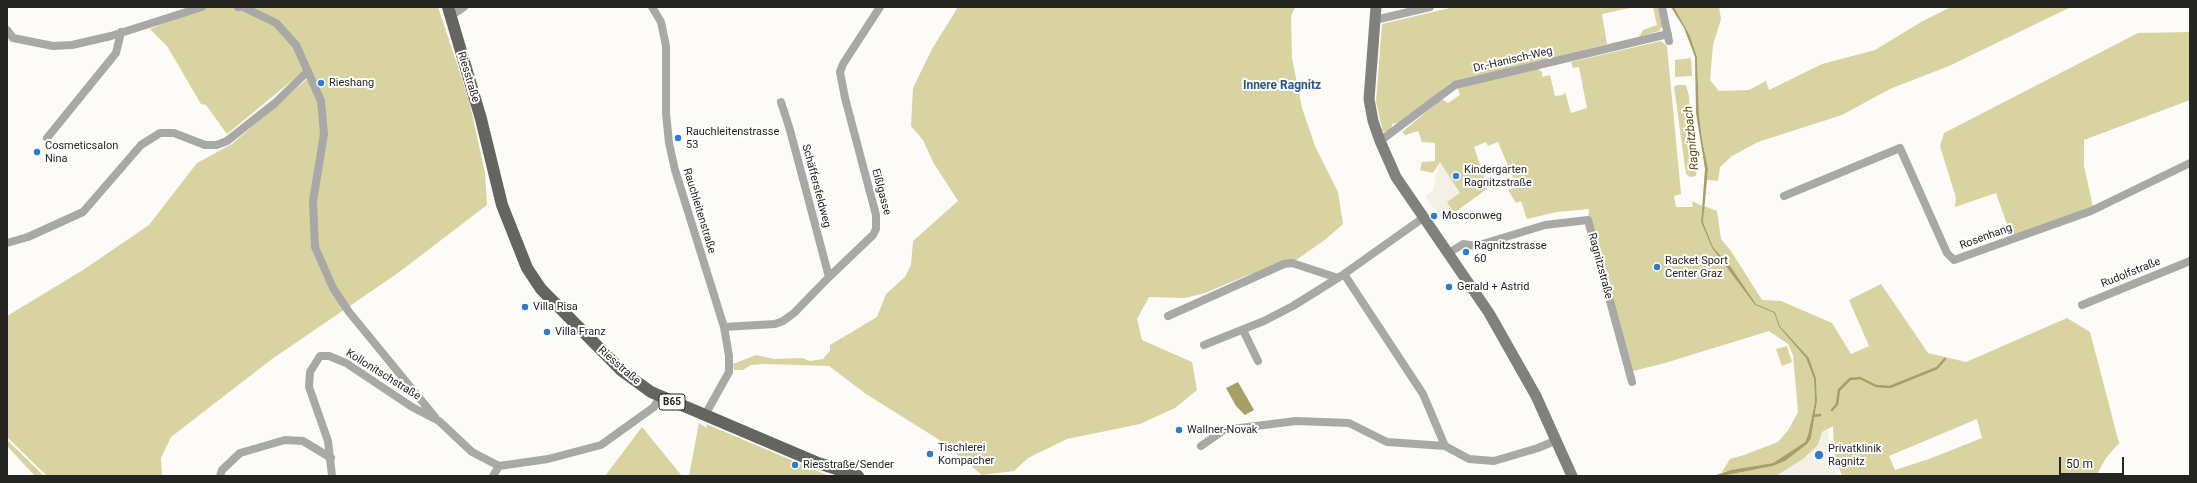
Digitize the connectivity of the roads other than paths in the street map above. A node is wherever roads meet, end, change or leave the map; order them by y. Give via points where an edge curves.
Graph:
1 (202, 7) edge
2 (238, 7) edge
3 (464, 7) edge
4 (652, 7) edge
5 (880, 7) edge
6 (1376, 7) edge
7 (1430, 7) edge
8 (1662, 7) edge
9 (450, 12) edge
10 (1375, 20) junction
11 (7, 30) edge
12 (121, 32) junction
13 (13, 38) junction
14 (7, 44) edge
15 (308, 71) junction
16 (781, 102) dead end
17 (47, 138) dead end
18 (1380, 141) junction
19 (2190, 163) edge
20 (1784, 196) dead end
21 (1423, 218) junction
22 (7, 243) edge
23 (1449, 253) junction
24 (2190, 262) edge
25 (1341, 276) junction
26 (828, 277) junction
27 (2082, 305) dead end
28 (1168, 316) dead end
29 (724, 327) junction
30 (1242, 330) junction
31 (1204, 345) dead end
32 (1258, 361) dead end
33 (1632, 382) dead end
34 (660, 397) junction
35 (705, 415) junction
36 (439, 421) junction
37 (1556, 440) junction
38 (1201, 446) dead end
39 (1445, 446) junction
40 (332, 458) junction
41 (499, 466) junction
42 (220, 476) edge
43 (332, 476) edge
44 (493, 476) edge
45 (858, 476) edge
46 (1572, 476) edge

1 - 12 street
2 - 15 street via 244,7 276,23 296,45
3 - 9 street
4 - 29 street, Rauchleitenstraße via 661,22 666,46 666,113 673,163
5 - 26 street, Eißlgasse via 840,72 844,98 878,224 873,235
6 - 10 main road
7 - 10 street
8 - 18 street, Dr.-Hanisch-Weg via 1669,38 1455,85
9 - 34 main road, Riesstraße / B65 via 481,119 502,205 527,268 541,289 622,372
10 - 18 main road via 1369,99
11 - 13 street
12 - 13 street via 90,41 53,46
12 - 17 street via 116,53
13 - 14 street
15 - 22 street via 227,141 217,145 205,145 174,133 160,133 141,145 83,212 28,237
15 - 36 street, Kollonitschstraße via 321,101 324,134 313,201 315,247 333,288 349,312
16 - 26 street, Schäffersfeldweg
18 - 21 main road via 1396,177
19 - 20 street, Rosenhang via 2091,211 1954,260 1947,253 1900,148
21 - 23 main road
21 - 25 street
23 - 33 street, Ragnitzstraße via 1463,244 1476,246 1545,225 1588,220
23 - 37 main road via 1492,319 1536,396
24 - 27 street, Rudolfstraße
25 - 28 street via 1292,263 1284,264
25 - 30 street via 1294,306
25 - 39 street via 1423,394
26 - 29 street, Eißlgasse via 783,321 775,324
29 - 35 street, Rauchleitenstraße via 729,356 728,372
30 - 31 street
30 - 32 street
34 - 35 main road, Riesstraße / B65
34 - 41 street via 654,407 601,445 548,459
35 - 45 main road, Riesstraße / B65 via 818,463
36 - 40 street, Kollonitschstraße via 412,407 346,363 329,356 320,356 310,372 308,387
36 - 41 street, Kollonitschstraße via 472,452
37 - 39 street via 1494,461 1469,459
37 - 46 main road
38 - 39 street via 1224,430 1296,421 1349,423 1387,442
40 - 42 street via 303,441 285,440 240,453 222,470
40 - 43 street, Kollonitschstraße
41 - 44 street

